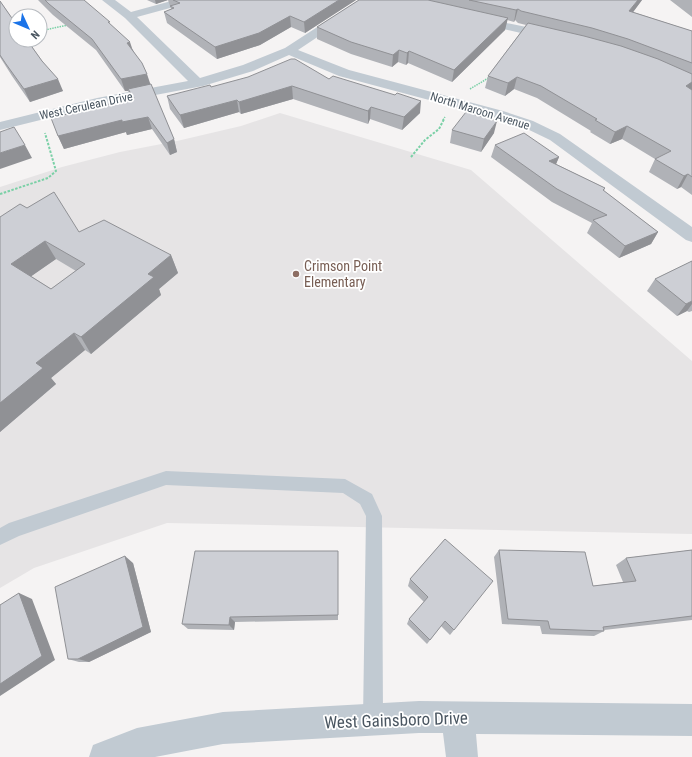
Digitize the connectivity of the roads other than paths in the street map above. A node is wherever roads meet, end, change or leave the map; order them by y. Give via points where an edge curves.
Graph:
1 (108, 0) edge
2 (188, 0) edge
3 (367, 0) edge
4 (129, 16) junction
5 (467, 18) edge
6 (564, 39) edge
7 (289, 51) junction
8 (198, 84) junction
9 (0, 126) edge
10 (692, 236) edge
11 (0, 537) edge
12 (458, 717) junction
13 (373, 719) junction
14 (692, 720) edge
15 (105, 757) edge
16 (462, 757) edge

1 - 4 street
2 - 4 street
3 - 7 street, West Cerulean Drive
4 - 8 street
5 - 6 street
7 - 8 street, West Cerulean Drive via 248,68
7 - 10 street, North Maroon Avenue via 344,73 528,124 555,137
8 - 9 street, West Cerulean Drive via 97,102
11 - 13 lane via 15,529 166,478 345,486 366,499 374,516
12 - 13 street, West Gainsboro Drive
12 - 14 street, West Gainsboro Drive
12 - 16 street
13 - 15 street, West Gainsboro Drive via 223,728 137,744

